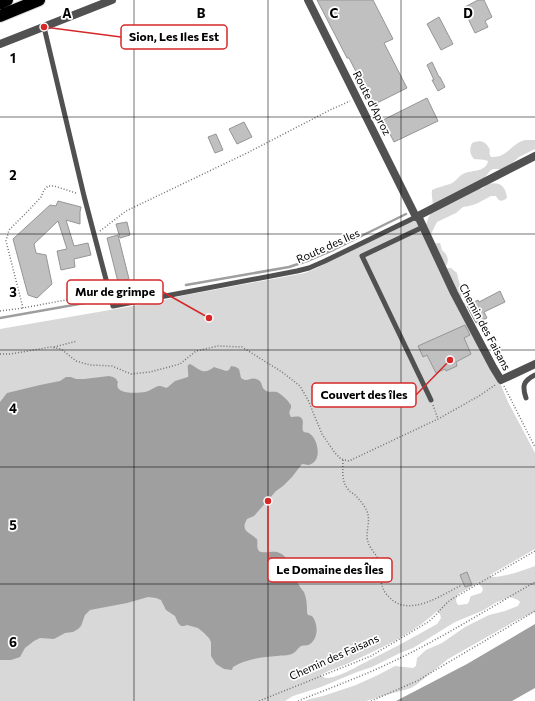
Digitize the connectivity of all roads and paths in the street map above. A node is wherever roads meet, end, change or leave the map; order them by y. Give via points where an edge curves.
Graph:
1 (7, 0) edge
2 (40, 0) edge
3 (112, 0) edge
4 (308, 0) edge
5 (0, 3) edge
6 (0, 16) edge
7 (44, 27) junction
8 (0, 44) edge
9 (356, 98) junction
10 (535, 156) edge
11 (84, 196) junction
12 (417, 216) junction
13 (423, 227) junction
14 (94, 236) junction
15 (109, 292) junction
16 (23, 308) junction
17 (0, 311) edge
18 (77, 341) dead end
19 (52, 347) junction
20 (0, 354) edge
21 (535, 364) edge
22 (535, 375) edge
23 (501, 380) junction
24 (526, 398) dead end
25 (431, 400) joint
26 (438, 419) junction
27 (535, 447) edge
28 (343, 460) junction
29 (535, 551) edge
30 (535, 582) edge
31 (462, 585) dead end
32 (535, 611) edge
33 (259, 701) edge
34 (298, 701) edge
35 (371, 701) edge

1 - 5 highway
2 - 6 highway
3 - 7 street
4 - 9 street, Route d'Aproz
7 - 8 street
7 - 11 lane
9 - 12 street, Route d'Aproz
9 - 14 path via 126,211
10 - 12 street, Route des Iles
11 - 14 lane
11 - 16 path via 48,186 10,230 6,241
12 - 13 street, Chemin des Faisans
12 - 15 lane, Route des Iles via 325,261 297,271 113,306
13 - 23 street, Chemin des Faisans via 454,293
13 - 25 lane via 362,256
14 - 15 lane
15 - 16 path
16 - 17 path
18 - 19 path
19 - 20 path
19 - 28 path via 61,349 76,361 90,366 112,366 131,374 180,364 196,351 218,346 242,347 300,386 322,434
21 - 23 street
22 - 24 lane via 524,385
23 - 26 path via 479,396
23 - 27 path, Chemin des Faisans
25 - 26 path
26 - 28 path via 356,458
28 - 31 path via 342,477 348,490 365,507 369,516 368,542 379,561 384,591 398,604 413,606
29 - 33 path, Chemin des Faisans via 452,599 428,622 371,656
30 - 34 path via 424,646 372,671
32 - 35 path via 417,681

